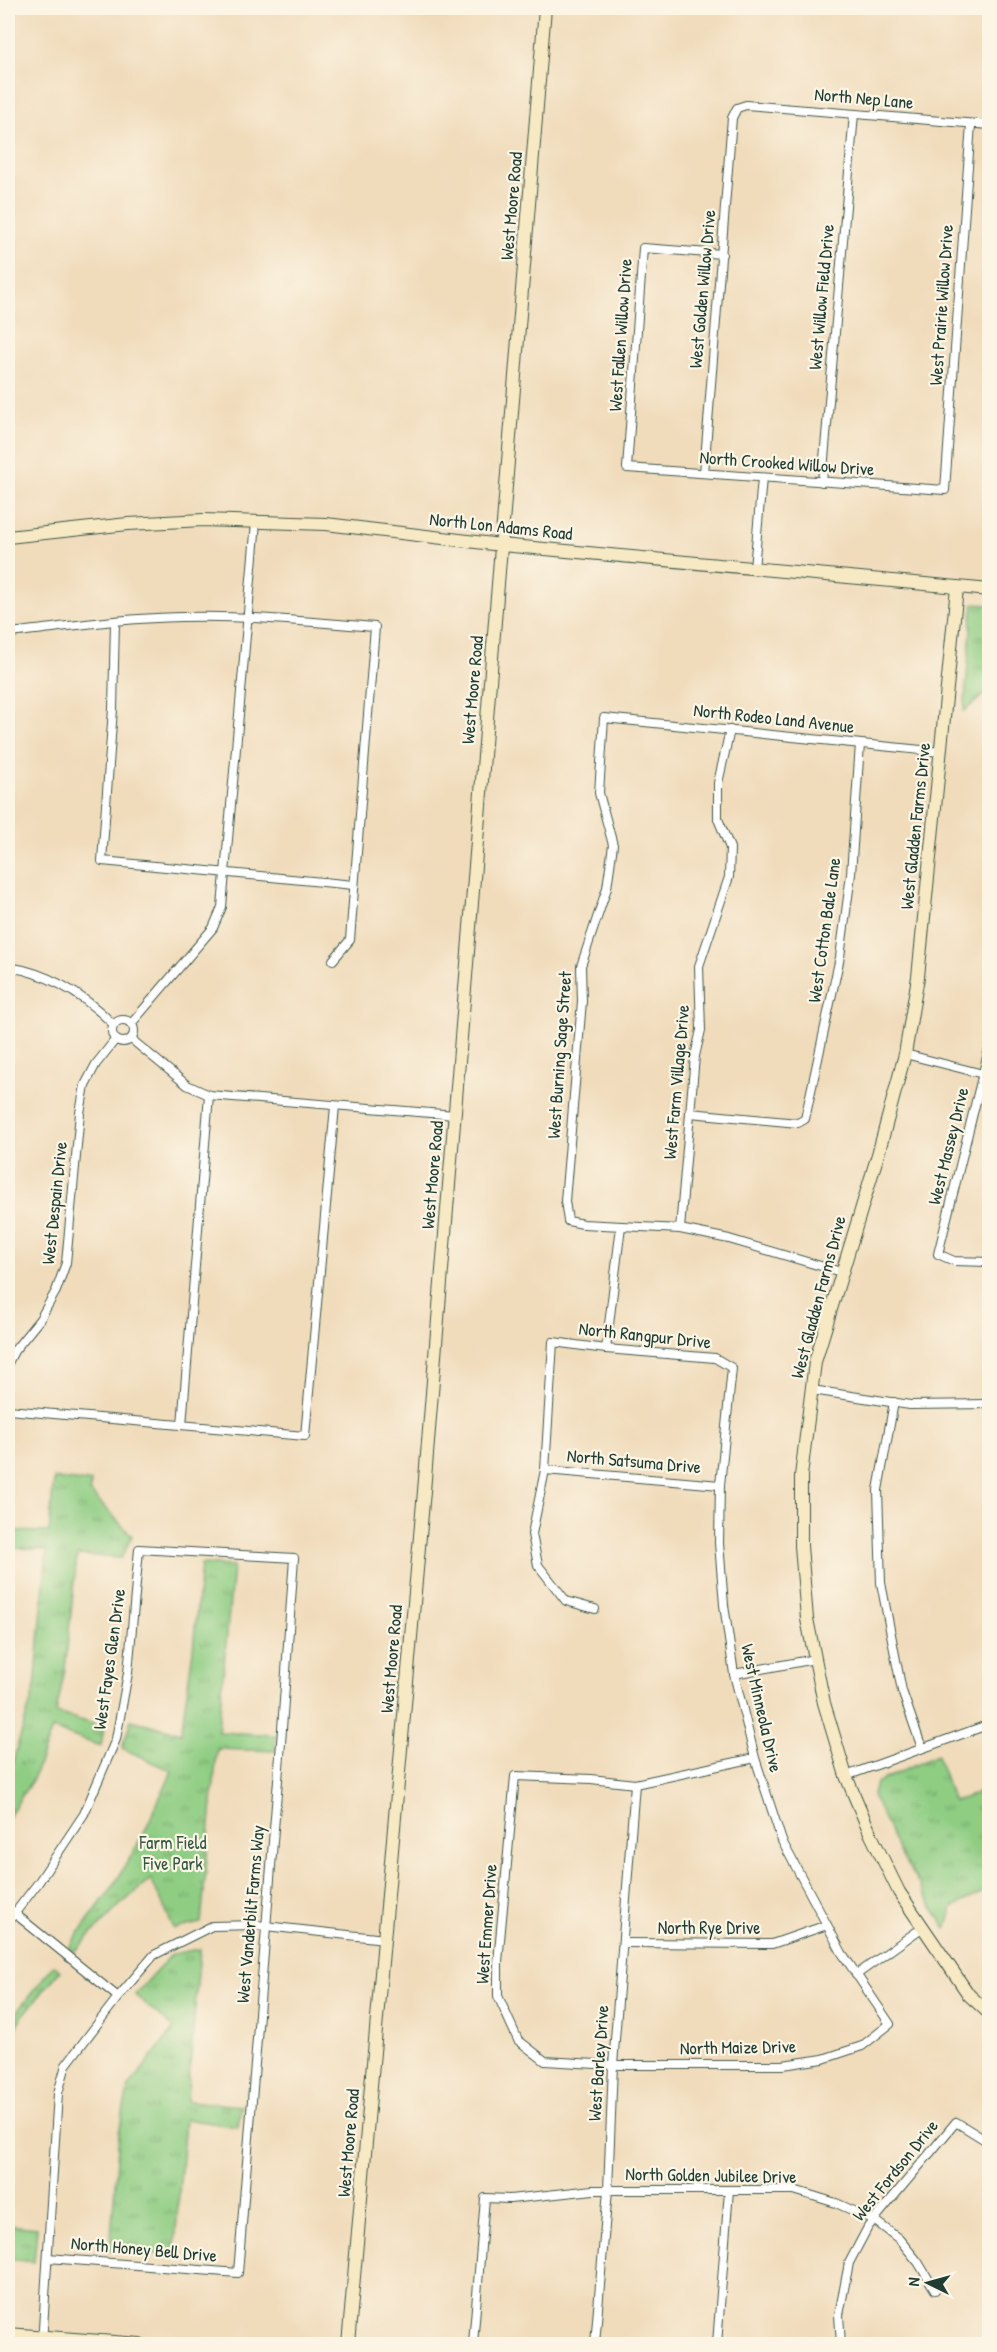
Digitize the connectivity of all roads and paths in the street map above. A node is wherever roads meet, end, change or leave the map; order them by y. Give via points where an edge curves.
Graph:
1 (545, 8) edge
2 (737, 108) joint
3 (854, 114) junction
4 (971, 124) junction
5 (990, 125) edge
6 (722, 254) junction
7 (627, 468) joint
8 (704, 473) junction
9 (762, 478) junction
10 (822, 482) junction
11 (945, 490) joint
12 (256, 522) junction
13 (8, 537) edge
14 (501, 545) junction
15 (754, 569) junction
16 (957, 588) junction
17 (990, 590) edge
18 (248, 617) junction
19 (115, 621) junction
20 (8, 633) edge
21 (604, 718) joint
22 (730, 730) junction
23 (860, 744) junction
24 (941, 752) junction
25 (226, 873) junction
26 (354, 885) junction
27 (333, 960) dead end
28 (8, 967) edge
29 (131, 1024) junction
30 (114, 1025) junction
31 (131, 1039) junction
32 (115, 1040) junction
33 (990, 1045) edge
34 (905, 1054) junction
35 (983, 1074) junction
36 (209, 1095) junction
37 (335, 1106) junction
38 (690, 1113) junction
39 (455, 1115) junction
40 (621, 1226) junction
41 (680, 1229) junction
42 (990, 1262) edge
43 (841, 1272) junction
44 (606, 1349) junction
45 (8, 1363) edge
46 (732, 1368) joint
47 (812, 1390) junction
48 (894, 1402) junction
49 (990, 1404) edge
50 (8, 1410) edge
51 (182, 1425) junction
52 (545, 1470) junction
53 (720, 1485) junction
54 (139, 1549) joint
55 (595, 1609) dead end
56 (815, 1659) junction
57 (734, 1674) junction
58 (990, 1724) edge
59 (922, 1748) junction
60 (755, 1758) junction
61 (846, 1776) junction
62 (635, 1784) junction
63 (11, 1911) edge
64 (8, 1922) edge
65 (827, 1925) junction
66 (266, 1926) junction
67 (923, 1927) junction
68 (385, 1939) junction
69 (624, 1943) junction
70 (856, 1975) junction
71 (118, 1997) junction
72 (990, 2014) edge
73 (890, 2024) joint
74 (613, 2065) junction
75 (990, 2143) edge
76 (608, 2190) junction
77 (729, 2190) junction
78 (874, 2220) junction
79 (48, 2258) junction
80 (238, 2273) joint
81 (935, 2290) dead end
82 (8, 2334) edge
83 (42, 2341) edge
84 (140, 2344) edge
85 (348, 2344) edge
86 (473, 2344) edge
87 (595, 2344) edge
88 (717, 2344) edge
89 (841, 2344) edge

1 - 14 street, West Moore Road
2 - 3 street, North Nep Lane via 746,105
2 - 6 street, West Golden Willow Drive via 732,118
3 - 4 street, North Nep Lane
3 - 10 street, West Willow Field Drive
4 - 5 street, North Nep Lane
4 - 11 street, West Prairie Willow Drive
6 - 7 street, West Fallen Willow Drive via 642,248
6 - 8 street, West Golden Willow Drive
7 - 8 street, North Crooked Willow Drive
8 - 9 street, North Crooked Willow Drive
9 - 10 street, North Crooked Willow Drive
9 - 15 street
10 - 11 street, North Crooked Willow Drive
12 - 13 street, North Lon Adams Road via 128,524
12 - 14 street, North Lon Adams Road via 326,524
12 - 18 street
14 - 15 street, North Lon Adams Road
14 - 39 street, West Moore Road
15 - 16 street, North Lon Adams Road
16 - 17 street, North Lon Adams Road
16 - 24 street, West Gladden Farms Drive
18 - 19 street
18 - 25 street
18 - 26 street via 375,627
19 - 20 street
19 - 25 street via 102,861
21 - 22 street, North Rodeo Land Avenue
21 - 40 street, West Burning Sage Street via 599,793 613,845 607,888 581,966 582,1001 565,1201 568,1221
22 - 23 street, North Rodeo Land Avenue
22 - 38 street, West Farm Village Drive via 718,783 718,819 730,848 729,877 699,966 701,1030
23 - 24 street, North Rodeo Land Avenue
23 - 38 street, West Cotton Bale Lane via 851,874 840,957 805,1119 798,1123
24 - 34 street, West Gladden Farms Drive via 918,977
25 - 26 street
25 - 29 street via 222,907 213,928
26 - 27 street via 350,940
28 - 30 street via 54,981 86,1000
29 - 30 street via 120,1021
29 - 31 street
30 - 32 street
31 - 32 street
31 - 36 street via 187,1085
32 - 45 street, West Despain Drive via 96,1064 80,1113 66,1263 40,1319
33 - 35 street, West Massey Drive
34 - 35 street
34 - 43 street, West Gladden Farms Drive
35 - 42 street, West Massey Drive via 938,1254 954,1261
36 - 37 street
36 - 51 street
37 - 39 street
37 - 51 street via 305,1436
38 - 41 street, West Farm Village Drive
39 - 68 street, West Moore Road
40 - 41 street
40 - 44 street
41 - 43 street
43 - 47 street, West Gladden Farms Drive via 815,1362
44 - 46 street, North Rangpur Drive via 716,1358
44 - 52 street, North Rangpur Drive via 553,1342
46 - 53 street, West Minneola Drive
47 - 48 street
47 - 56 street, West Gladden Farms Drive via 801,1476 801,1545 807,1619
48 - 49 street
48 - 59 street via 878,1490 881,1583 902,1690
50 - 51 street
52 - 53 street, North Satsuma Drive
52 - 55 street via 532,1534 538,1565 566,1601
53 - 57 street, West Minneola Drive via 724,1605
54 - 63 street, West Fayes Glen Drive via 128,1673 116,1739 84,1814 38,1883
54 - 66 street, West Vanderbilt Farms Way via 294,1558
56 - 57 street
56 - 61 street, West Gladden Farms Drive
57 - 60 street, West Minneola Drive
58 - 59 street
59 - 61 street
60 - 62 street
60 - 65 street, West Minneola Drive via 782,1841
61 - 67 street, West Gladden Farms Drive via 899,1892
62 - 69 street, West Barley Drive
62 - 74 street, West Emmer Drive via 515,1776 498,1962 498,1996 518,2040 545,2061
63 - 64 street, West Fayes Glen Drive
63 - 71 street
65 - 69 street, North Rye Drive via 772,1944
65 - 70 street, West Minneola Drive
66 - 68 street
66 - 71 street via 212,1926 154,1955
66 - 80 street, West Vanderbilt Farms Way
67 - 70 street
67 - 72 street, West Gladden Farms Drive via 969,1995
68 - 85 street, West Moore Road
69 - 74 street, West Barley Drive
70 - 73 street, West Minneola Drive
71 - 79 street via 66,2065 58,2093
73 - 74 street, North Maize Drive via 862,2046 824,2059 783,2065
74 - 76 street, West Barley Drive
75 - 78 street, West Fordson Drive via 956,2122
76 - 77 street, North Golden Jubilee Drive
76 - 86 street, North Golden Jubilee Drive via 485,2198
76 - 87 street, West Barley Drive
77 - 78 street, North Golden Jubilee Drive via 794,2190
77 - 88 street
78 - 81 street, North Golden Jubilee Drive via 899,2239
78 - 89 street, West Fordson Drive via 849,2263 839,2315
79 - 80 street, North Honey Bell Drive
79 - 83 street
82 - 83 street
83 - 84 street

